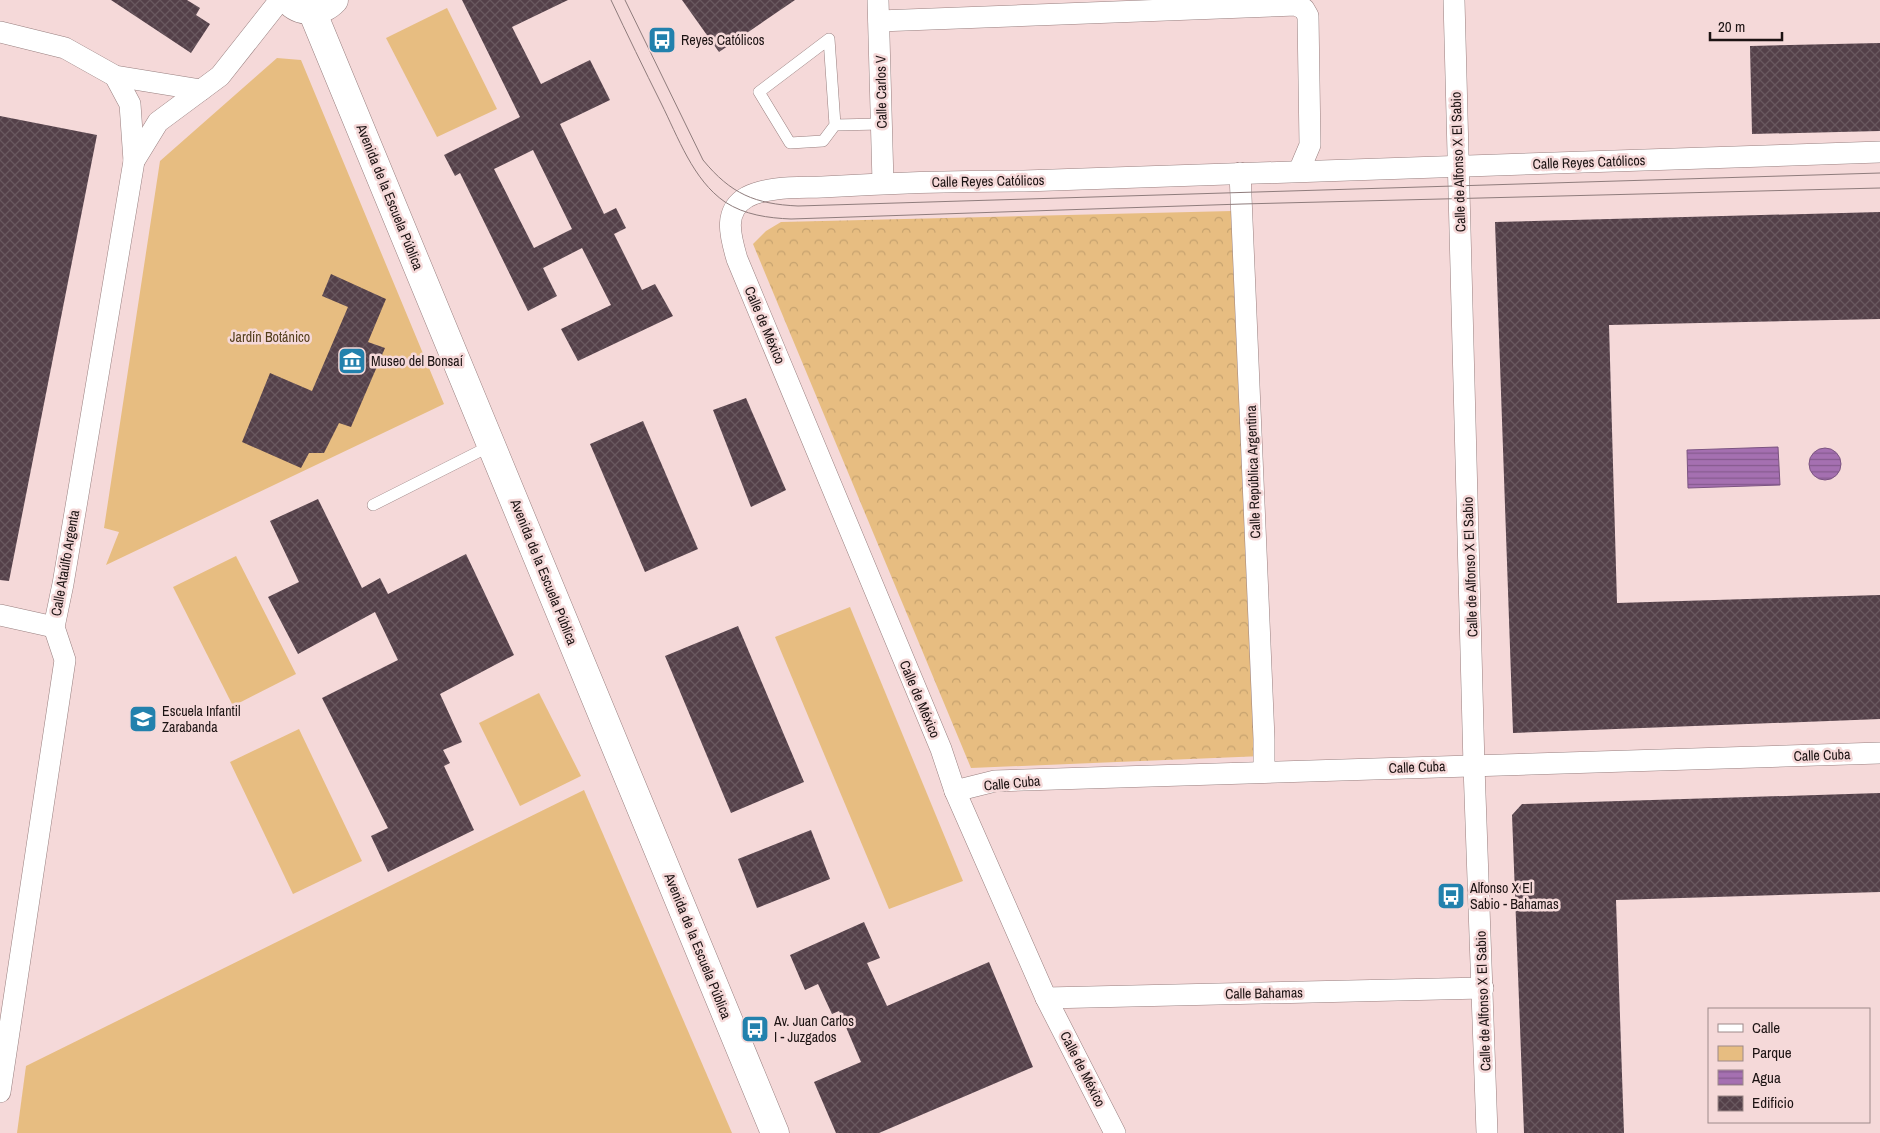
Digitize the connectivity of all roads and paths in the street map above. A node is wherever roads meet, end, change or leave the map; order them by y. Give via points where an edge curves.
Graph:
1 (280, 0) edge
2 (878, 0) edge
3 (1454, 0) edge
4 (311, 4) edge
5 (879, 21) junction
6 (0, 32) edge
7 (116, 76) junction
8 (201, 90) junction
9 (882, 124) junction
10 (834, 125) junction
11 (1880, 152) edge
12 (134, 161) junction
13 (1459, 167) junction
14 (1299, 171) junction
15 (1240, 173) junction
16 (883, 183) junction
17 (737, 258) joint
18 (492, 445) junction
19 (373, 505) dead end
20 (0, 616) edge
21 (54, 627) junction
22 (1880, 753) edge
23 (1474, 766) junction
24 (1264, 772) junction
25 (955, 792) junction
26 (1482, 988) junction
27 (1046, 998) junction
28 (0, 1092) edge
29 (775, 1133) edge
30 (1115, 1133) edge
31 (1487, 1133) edge

1 - 8 street, Calle Ataúlfo Argenta via 220,76
2 - 5 street, Calle Carlos V
3 - 13 street, Calle de Alfonso X El Sabio
4 - 18 street, Avenida de la Escuela Pública
5 - 9 street, Calle Carlos V
5 - 14 street via 1296,5 1308,16 1310,145
6 - 7 street via 66,48
7 - 8 street
7 - 12 street via 130,104
8 - 12 street, Calle Ataúlfo Argenta via 158,122
9 - 10 lane
9 - 16 street, Calle Carlos V
10 - 10 lane via 823,141 790,143 759,92 829,39
11 - 13 street, Calle Reyes Católicos
12 - 21 street, Calle Ataúlfo Argenta
13 - 14 street, Calle Reyes Católicos
13 - 23 street, Calle de Alfonso X El Sabio
14 - 15 street, Calle Reyes Católicos
15 - 16 street, Calle Reyes Católicos
15 - 24 street, Calle República Argentina
16 - 17 street, Calle Reyes Católicos via 766,191 746,197 730,220 729,230
17 - 25 street, Calle de México via 941,749
18 - 19 lane
18 - 29 street, Avenida de la Escuela Pública
20 - 21 street
21 - 28 street, Calle Ataúlfo Argenta via 65,660
22 - 23 street, Calle Cuba
23 - 24 street, Calle Cuba
23 - 26 street, Calle de Alfonso X El Sabio
24 - 25 street, Calle Cuba via 994,781
25 - 27 street, Calle de México
26 - 27 street, Calle Bahamas
26 - 31 street, Calle de Alfonso X El Sabio
27 - 30 street, Calle de México

